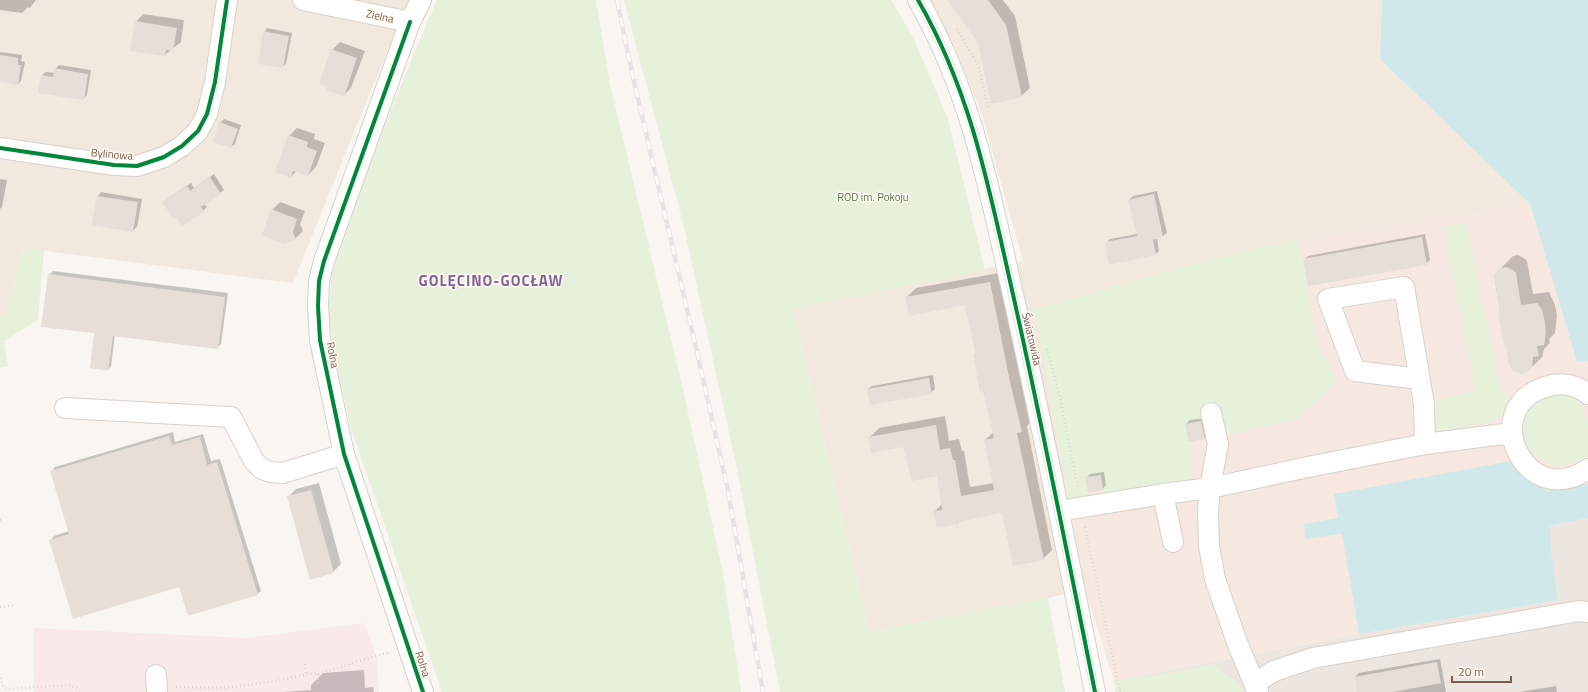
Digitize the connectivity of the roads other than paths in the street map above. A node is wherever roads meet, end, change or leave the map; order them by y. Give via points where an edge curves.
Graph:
1 (226, 0) edge
2 (303, 0) edge
3 (421, 0) edge
4 (918, 0) edge
5 (410, 22) junction
6 (0, 148) edge
7 (1419, 379) junction
8 (1588, 394) edge
9 (64, 408) dead end
10 (1211, 413) dead end
11 (1512, 433) junction
12 (1426, 444) junction
13 (344, 454) junction
14 (1588, 469) edge
15 (1210, 488) junction
16 (1163, 494) junction
17 (1059, 511) junction
18 (1173, 542) dead end
19 (1588, 612) edge
20 (1256, 688) edge
21 (423, 692) edge
22 (1095, 692) edge

1 - 6 street, Bylinowa via 215,82 207,114 198,131 182,146 164,157 137,166 114,165
2 - 5 street, Zielna
3 - 5 street
4 - 17 street, Światowida via 950,62 975,133
5 - 13 street, Rolna via 319,281 320,340
7 - 7 street via 1404,287 1328,298 1355,371
7 - 12 street via 1424,404
8 - 11 street via 1563,384 1539,388 1519,407
9 - 13 street via 231,417 254,461 262,469 271,472 283,473
10 - 15 street via 1218,444
11 - 12 street
11 - 14 street via 1518,455 1542,476 1562,478
12 - 15 street
13 - 21 street, Rolna
15 - 16 street
15 - 20 street via 1209,546 1215,578
16 - 17 street
16 - 18 street
17 - 22 street, Światowida
19 - 20 street via 1579,610 1313,658 1274,672

